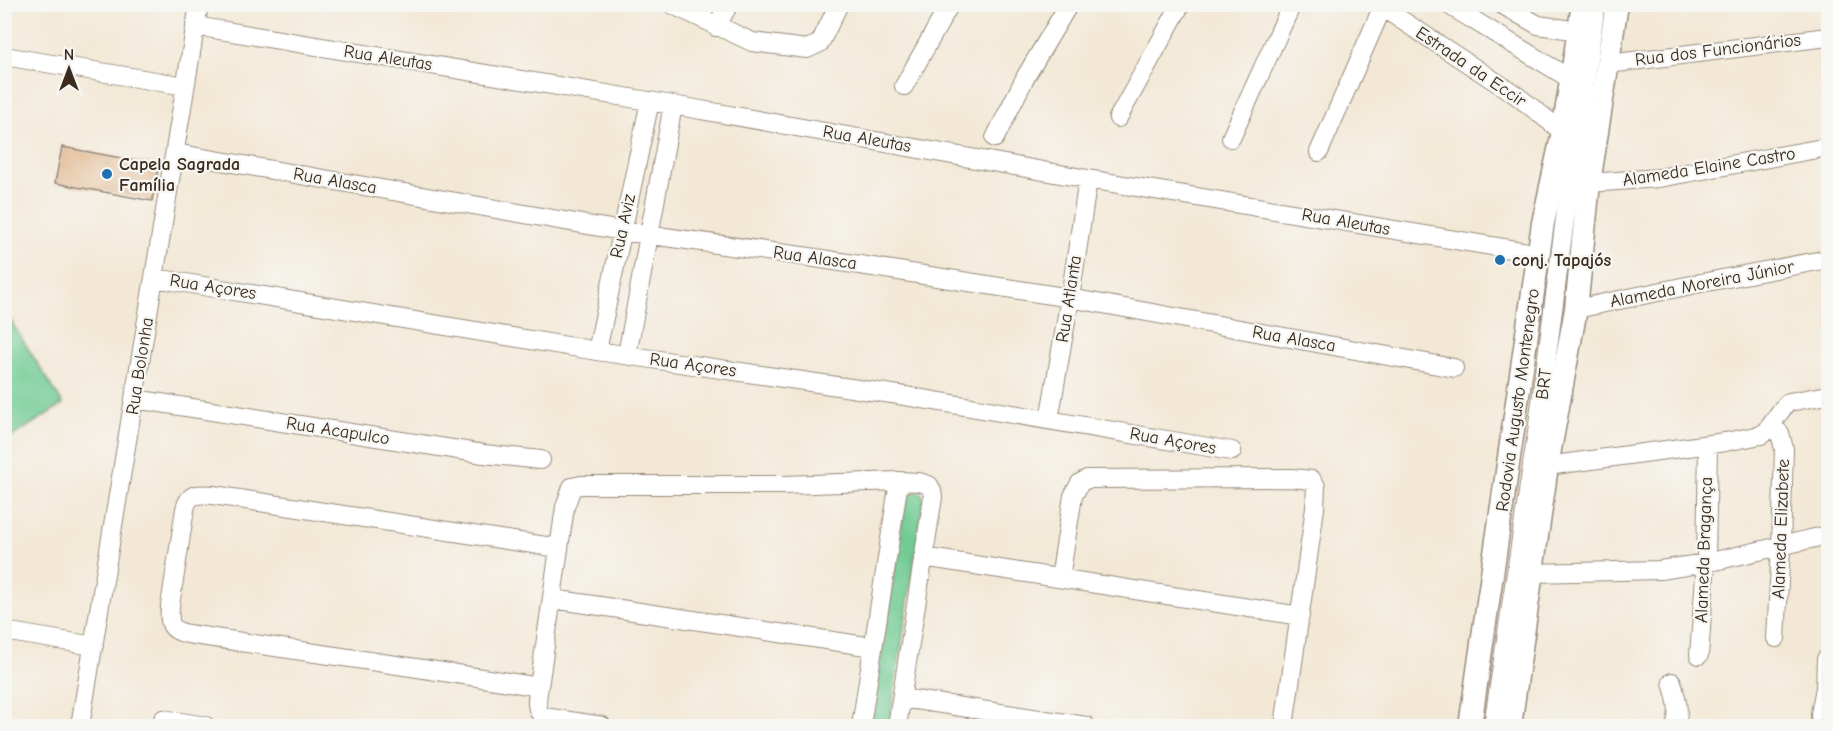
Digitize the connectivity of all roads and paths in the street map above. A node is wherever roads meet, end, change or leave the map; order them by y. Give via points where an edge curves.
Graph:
1 (199, 4) edge
2 (671, 4) edge
3 (729, 4) edge
4 (839, 4) edge
5 (950, 4) edge
6 (1069, 4) edge
7 (1181, 4) edge
8 (1292, 4) edge
9 (1447, 4) edge
10 (1501, 4) edge
11 (1584, 4) edge
12 (1596, 4) edge
13 (1617, 4) edge
14 (1380, 6) edge
15 (195, 26) junction
16 (716, 27) junction
17 (1579, 32) junction
18 (1828, 36) edge
19 (4, 56) edge
20 (1608, 64) junction
21 (1572, 80) junction
22 (185, 86) junction
23 (904, 86) dead end
24 (650, 101) junction
25 (673, 105) junction
26 (1118, 118) dead end
27 (1563, 132) junction
28 (995, 138) dead end
29 (1231, 138) dead end
30 (1828, 147) edge
31 (1319, 152) dead end
32 (175, 153) junction
33 (1088, 179) junction
34 (1589, 183) junction
35 (622, 231) junction
36 (650, 235) junction
37 (1539, 254) junction
38 (1828, 259) edge
39 (154, 278) junction
40 (1070, 298) junction
41 (1575, 309) junction
42 (597, 351) junction
43 (627, 355) junction
44 (1454, 368) dead end
45 (1828, 394) edge
46 (135, 399) junction
47 (1049, 420) junction
48 (1770, 426) junction
49 (1708, 445) junction
50 (1232, 451) dead end
51 (541, 460) dead end
52 (1547, 466) junction
53 (899, 481) junction
54 (1828, 535) edge
55 (1781, 546) junction
56 (559, 548) junction
57 (923, 557) junction
58 (1706, 563) junction
59 (1532, 573) junction
60 (1060, 578) junction
61 (553, 599) junction
62 (1300, 616) junction
63 (4, 631) edge
64 (1776, 638) dead end
65 (94, 646) junction
66 (873, 647) junction
67 (1699, 655) dead end
68 (1827, 659) dead end
69 (1672, 682) dead end
70 (539, 687) junction
71 (902, 698) junction
72 (163, 719) dead end
73 (80, 726) edge
74 (206, 726) edge
75 (602, 726) edge
76 (861, 726) edge
77 (897, 726) edge
78 (1086, 726) edge
79 (1284, 726) edge
80 (1470, 726) edge
81 (1493, 726) edge
82 (1510, 726) edge
83 (1675, 726) edge
84 (1821, 726) edge

1 - 15 street, Rua Bolonha
2 - 16 street
3 - 16 street
4 - 16 street via 820,43 807,49 752,42
5 - 23 street
6 - 28 street
7 - 26 street
8 - 29 street
9 - 21 street
10 - 17 street via 1538,25
11 - 17 main road, Rodovia Augusto Montenegro
12 - 81 street, BRT via 1538,432
13 - 20 main road, Rodovia Augusto Montenegro
14 - 27 street, Estrada da Eccir via 1516,94
14 - 31 street
15 - 22 street, Rua Bolonha
15 - 24 street, Rua Aleutas
17 - 21 main road, Rodovia Augusto Montenegro
18 - 20 street, Rua dos Funcionários
19 - 22 street
20 - 34 main road, Rodovia Augusto Montenegro
21 - 27 main road, Rodovia Augusto Montenegro
22 - 32 street, Rua Bolonha
24 - 25 street, Rua Aleutas
24 - 35 street, Rua Aviz
25 - 33 street, Rua Aleutas
25 - 36 street, Rua Aviz
27 - 37 main road, Rodovia Augusto Montenegro
30 - 34 street, Alameda Elaine Castro via 1659,178
32 - 35 street, Rua Alasca
32 - 39 street, Rua Bolonha
33 - 37 street, Rua Aleutas
33 - 40 street, Rua Atlanta
34 - 41 main road, Rodovia Augusto Montenegro
35 - 36 street, Rua Alasca
35 - 42 street, Rua Aviz
36 - 40 street, Rua Alasca
36 - 43 street, Rua Aviz
37 - 80 main road, Rodovia Augusto Montenegro
38 - 41 street, Alameda Moreira Júnior
39 - 42 street, Rua Açores
39 - 46 street, Rua Bolonha
40 - 44 street, Rua Alasca
40 - 47 street, Rua Atlanta
41 - 52 main road, Rodovia Augusto Montenegro
42 - 43 street, Rua Açores
43 - 47 street, Rua Açores
45 - 48 street via 1789,402
46 - 51 street, Rua Acapulco
46 - 65 street, Rua Bolonha
47 - 50 street, Rua Açores
48 - 49 street via 1761,435
48 - 55 street, Alameda Elizabete via 1780,433 1784,449
49 - 52 street
49 - 58 street, Alameda Bragança
52 - 59 main road, Rodovia Augusto Montenegro
53 - 56 street via 576,485 569,490
53 - 57 street via 924,483 932,491
53 - 66 street
54 - 55 street
55 - 58 street
55 - 64 street, Alameda Elizabete
56 - 61 street
56 - 70 street via 195,495 185,509 170,606 171,624 178,631
57 - 60 street
57 - 71 street
58 - 59 street via 1660,570
58 - 67 street, Alameda Bragança
59 - 82 main road, Rodovia Augusto Montenegro
60 - 62 street
60 - 62 street via 1073,496 1087,479 1309,478 1315,483 1316,492
61 - 66 street
61 - 70 street
62 - 79 street
63 - 65 street
65 - 73 street, Rua Bolonha
66 - 76 street
68 - 84 street
69 - 83 street via 1678,704
70 - 75 street via 540,715
71 - 77 street
71 - 78 street
72 - 74 street

